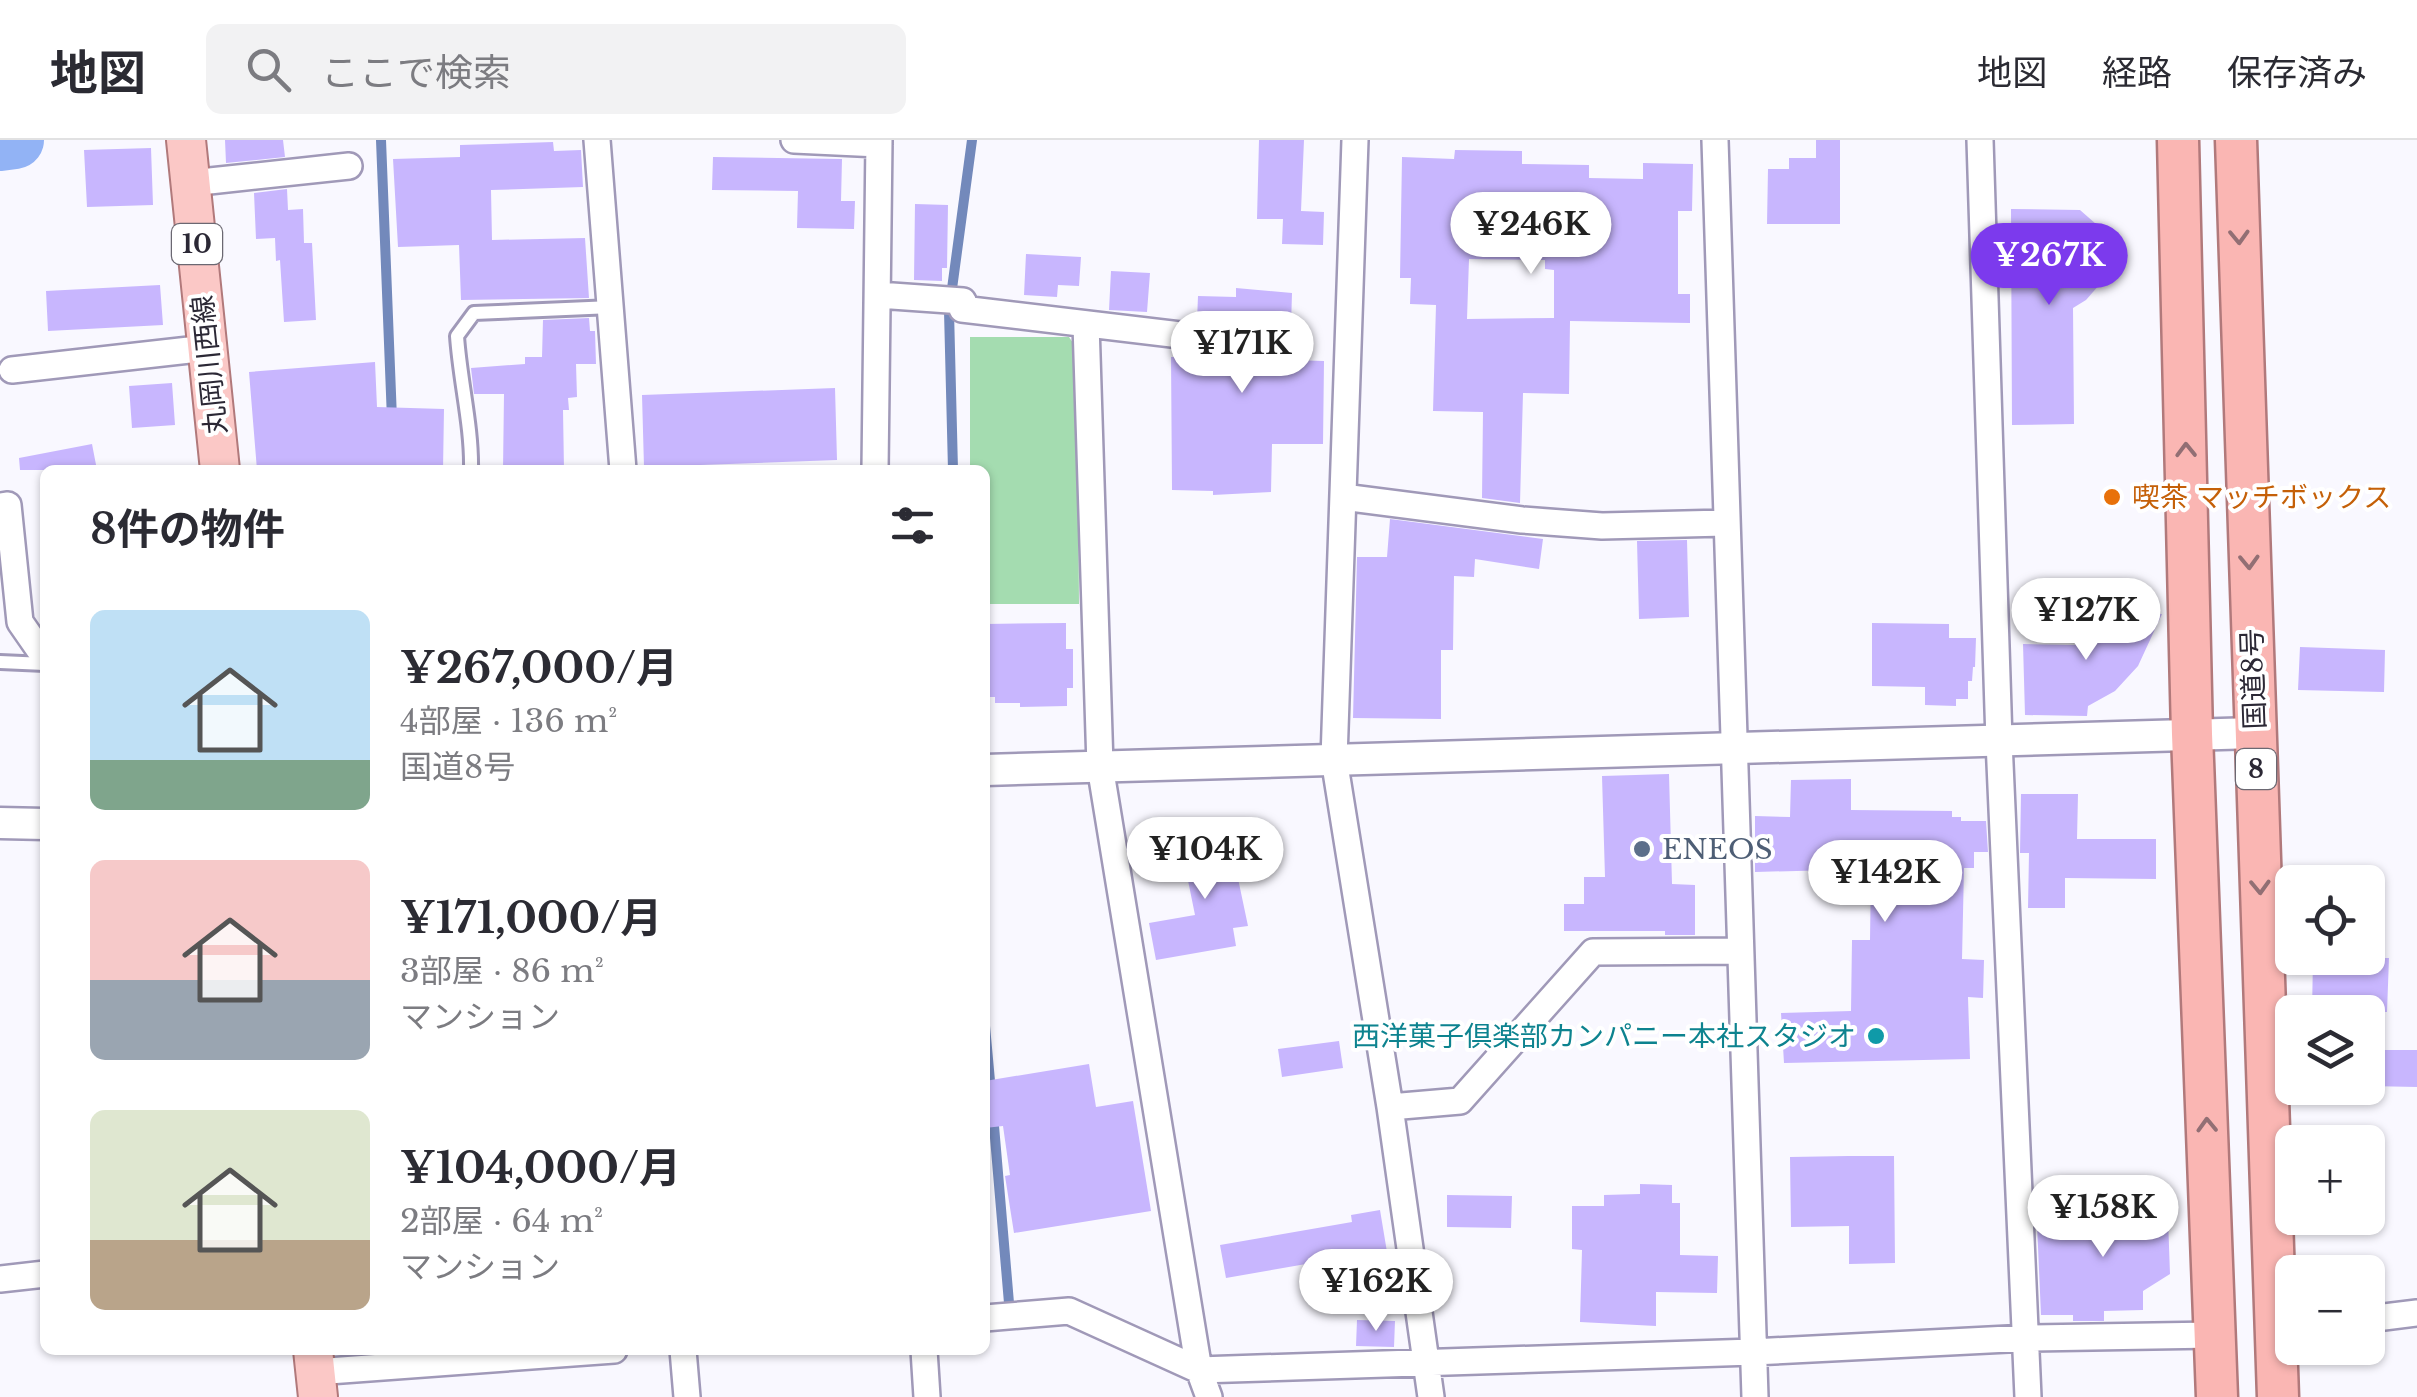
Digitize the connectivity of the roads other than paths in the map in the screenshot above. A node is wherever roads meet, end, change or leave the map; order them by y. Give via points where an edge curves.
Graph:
1 (186, 140) edge
2 (597, 140) edge
3 (794, 140) edge
4 (1355, 140) edge
5 (1715, 140) edge
6 (1980, 140) edge
7 (2178, 140) edge
8 (2236, 140) edge
9 (879, 142) edge
10 (349, 166) dead end
11 (190, 183) junction
12 (878, 295) junction
13 (612, 307) junction
14 (1086, 324) junction
15 (1198, 337) dead end
16 (207, 348) junction
17 (12, 370) dead end
18 (219, 465) edge
19 (471, 465) edge
20 (623, 465) edge
21 (876, 465) edge
22 (1343, 497) junction
23 (0, 506) edge
24 (1725, 522) junction
25 (40, 653) edge
26 (40, 661) edge
27 (0, 662) edge
28 (2254, 733) junction
29 (2192, 734) junction
30 (1999, 741) junction
31 (1733, 748) junction
32 (1334, 758) junction
33 (1100, 766) junction
34 (990, 770) edge
35 (0, 822) edge
36 (40, 824) edge
37 (1740, 951) junction
38 (1390, 1107) junction
39 (2280, 1255) edge
40 (40, 1275) edge
41 (0, 1279) edge
42 (2417, 1313) edge
43 (2385, 1317) edge
44 (990, 1318) edge
45 (2214, 1335) junction
46 (2028, 1338) junction
47 (1753, 1352) junction
48 (549, 1355) edge
49 (683, 1355) edge
50 (924, 1355) edge
51 (1427, 1363) junction
52 (2281, 1365) edge
53 (1199, 1370) junction
54 (315, 1373) edge
55 (687, 1397) edge
56 (927, 1397) edge
57 (1209, 1397) edge
58 (1430, 1397) edge
59 (1755, 1397) edge
60 (2028, 1397) edge
61 (2217, 1397) edge
62 (2278, 1397) edge

1 - 11 main road, 丸岡川西線 / 10
2 - 13 street
3 - 9 street
4 - 22 street
5 - 24 street
6 - 30 street
29 -> 7 highway
8 -> 28 highway, 国道8号 / 8
9 - 12 street
10 - 11 street
11 - 16 main road, 丸岡川西線 / 10
12 - 14 street via 963,301 962,309
12 - 21 street
13 - 19 lane via 474,313 457,336
13 - 20 street
14 - 15 street
14 - 33 street
16 - 17 street
16 - 18 main road, 丸岡川西線 / 10
22 - 24 street via 1602,526
22 - 32 street
23 - 25 street via 8,505 20,622
24 - 31 street
26 - 27 lane
28 - 29 street
28 -> 39 highway, 国道8号 / 8
29 - 30 street
45 -> 29 highway
30 - 31 street
30 - 46 street
31 - 32 street
31 - 37 street
32 - 33 street
32 - 38 street
33 - 34 street
33 - 53 street
35 - 36 street
37 - 38 street via 1593,952 1460,1101
37 - 47 street
38 - 51 street
40 - 41 street
42 - 43 street
44 - 53 street via 1069,1311
45 - 46 street
45 - 61 highway
46 - 47 street
46 - 60 street
47 - 51 street
47 - 59 street
48 - 54 street
49 - 55 street
50 - 56 street
51 - 53 street
51 - 58 street
52 - 62 highway, 国道8号 / 8
53 - 57 street

